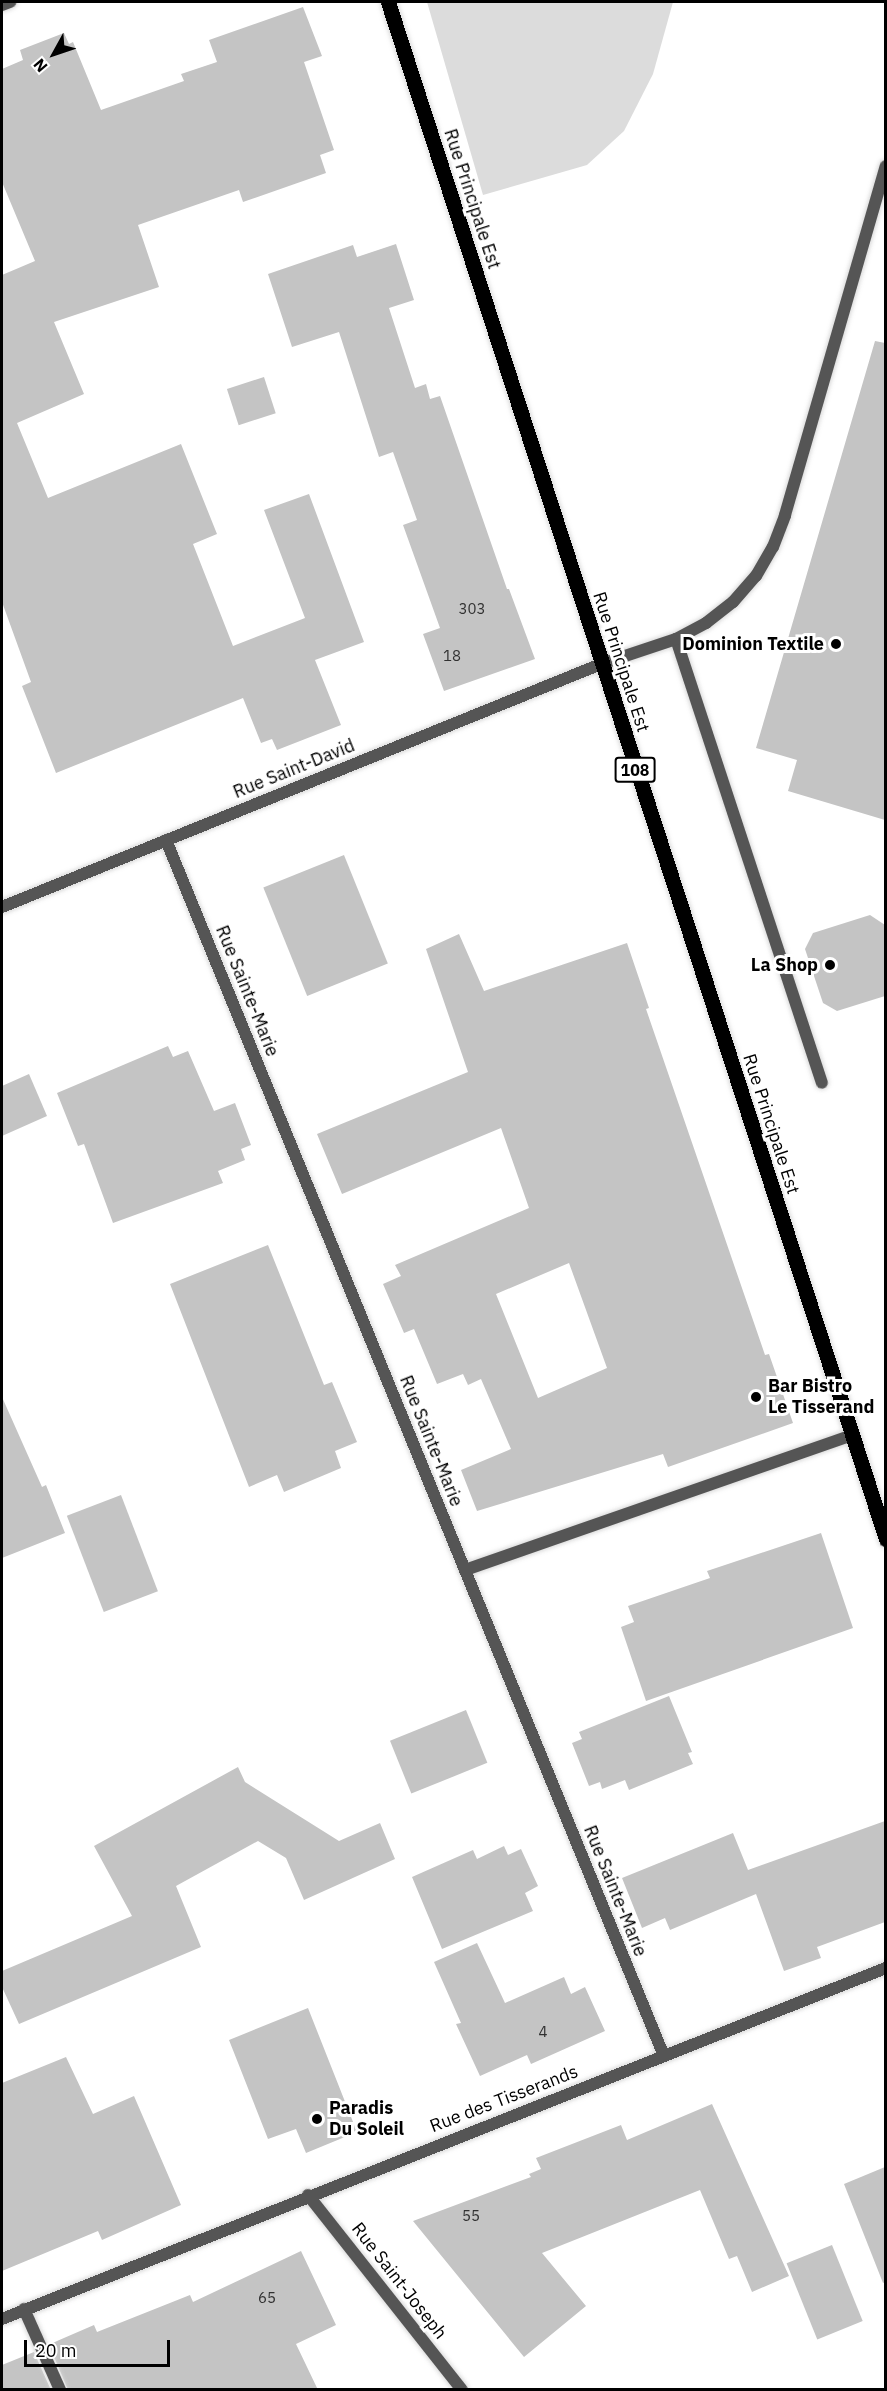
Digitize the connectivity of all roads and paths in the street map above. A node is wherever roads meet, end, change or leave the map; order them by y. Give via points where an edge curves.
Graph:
1 (10, 2) edge
2 (388, 2) edge
3 (2, 5) edge
4 (885, 166) edge
5 (676, 639) junction
6 (601, 664) junction
7 (166, 840) junction
8 (2, 907) edge
9 (822, 1083) dead end
10 (852, 1435) junction
11 (885, 1539) edge
12 (465, 1570) junction
13 (885, 1968) edge
14 (664, 2056) junction
15 (308, 2195) junction
16 (24, 2309) junction
17 (2, 2319) edge
18 (60, 2390) edge
19 (462, 2390) edge

1 - 3 street
2 - 6 main road, Rue Principale Est / 108
4 - 5 street, Rue Saint-David via 773,547 756,576 733,602
5 - 6 street, Rue Saint-David
5 - 9 street
6 - 7 street, Rue Saint-David
6 - 10 main road, Rue Principale Est / 108
7 - 8 street, Rue Saint-David
7 - 12 street, Rue Sainte-Marie
10 - 11 main road, Rue Principale Est / 108
10 - 12 street
12 - 14 street, Rue Sainte-Marie
13 - 14 street, Rue des Tisserands
14 - 15 street, Rue des Tisserands
15 - 16 street, Rue des Tisserands
15 - 19 street, Rue Saint-Joseph
16 - 17 street, Rue des Tisserands
16 - 18 street

